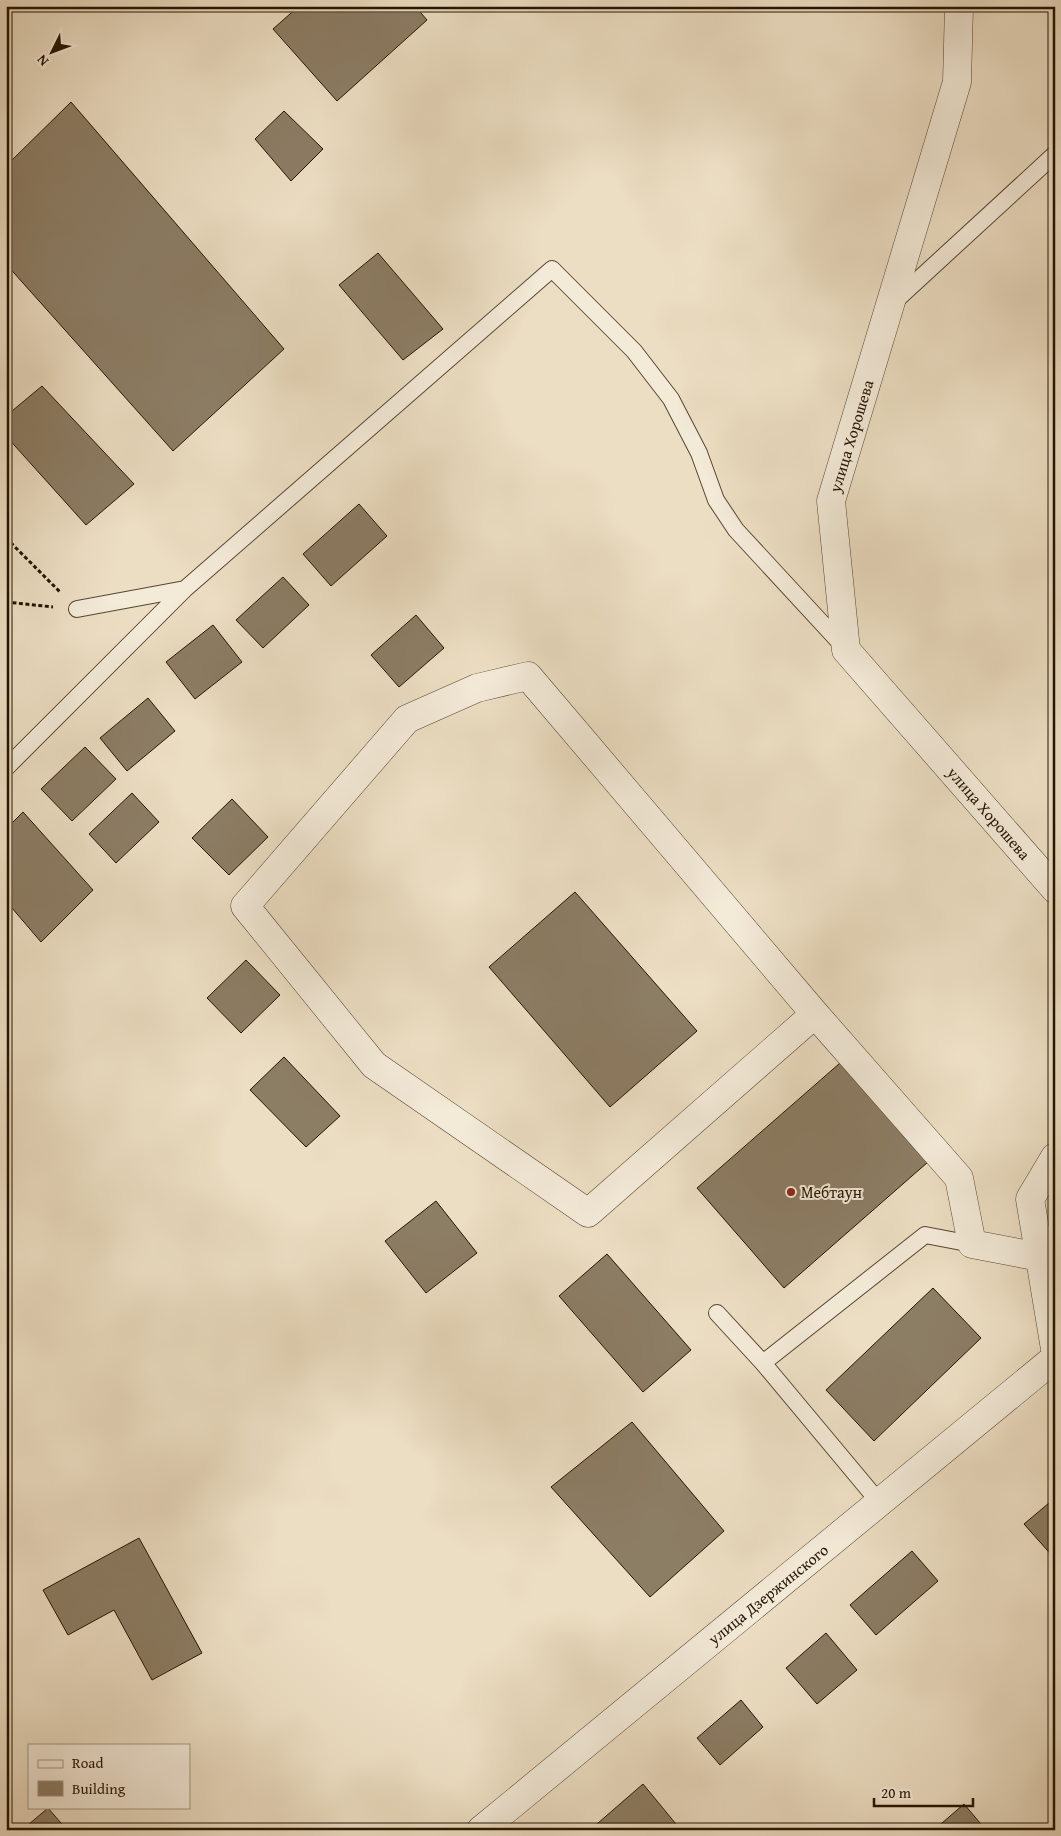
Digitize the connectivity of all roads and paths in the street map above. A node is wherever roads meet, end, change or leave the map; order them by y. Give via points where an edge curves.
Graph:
1 (959, 6) edge
2 (1055, 154) edge
3 (890, 306) junction
4 (6, 538) edge
5 (185, 589) junction
6 (6, 602) edge
7 (77, 609) junction
8 (846, 650) junction
9 (6, 768) edge
10 (1055, 889) edge
11 (815, 1014) junction
12 (1055, 1157) edge
13 (972, 1244) junction
14 (1040, 1257) junction
15 (717, 1313) dead end
16 (1055, 1349) edge
17 (1055, 1358) edge
18 (763, 1363) junction
19 (879, 1502) junction
20 (481, 1830) edge

1 - 3 street, улица Хорошева via 957,82
2 - 3 lane
3 - 8 street, улица Хорошева via 831,501
4 - 7 path
5 - 7 lane
5 - 8 lane via 552,269 634,351 671,398 699,453 716,500 736,530
5 - 9 lane
6 - 7 path
8 - 10 street, улица Хорошева
11 - 11 street via 528,676 477,688 407,719 245,906 374,1064 588,1213
11 - 13 street via 959,1178
12 - 14 street via 1030,1199
13 - 14 street
13 - 18 lane via 925,1235
14 - 16 street
15 - 18 lane
17 - 19 street, улица Дзержинского
18 - 19 lane
19 - 20 street, улица Дзержинского

